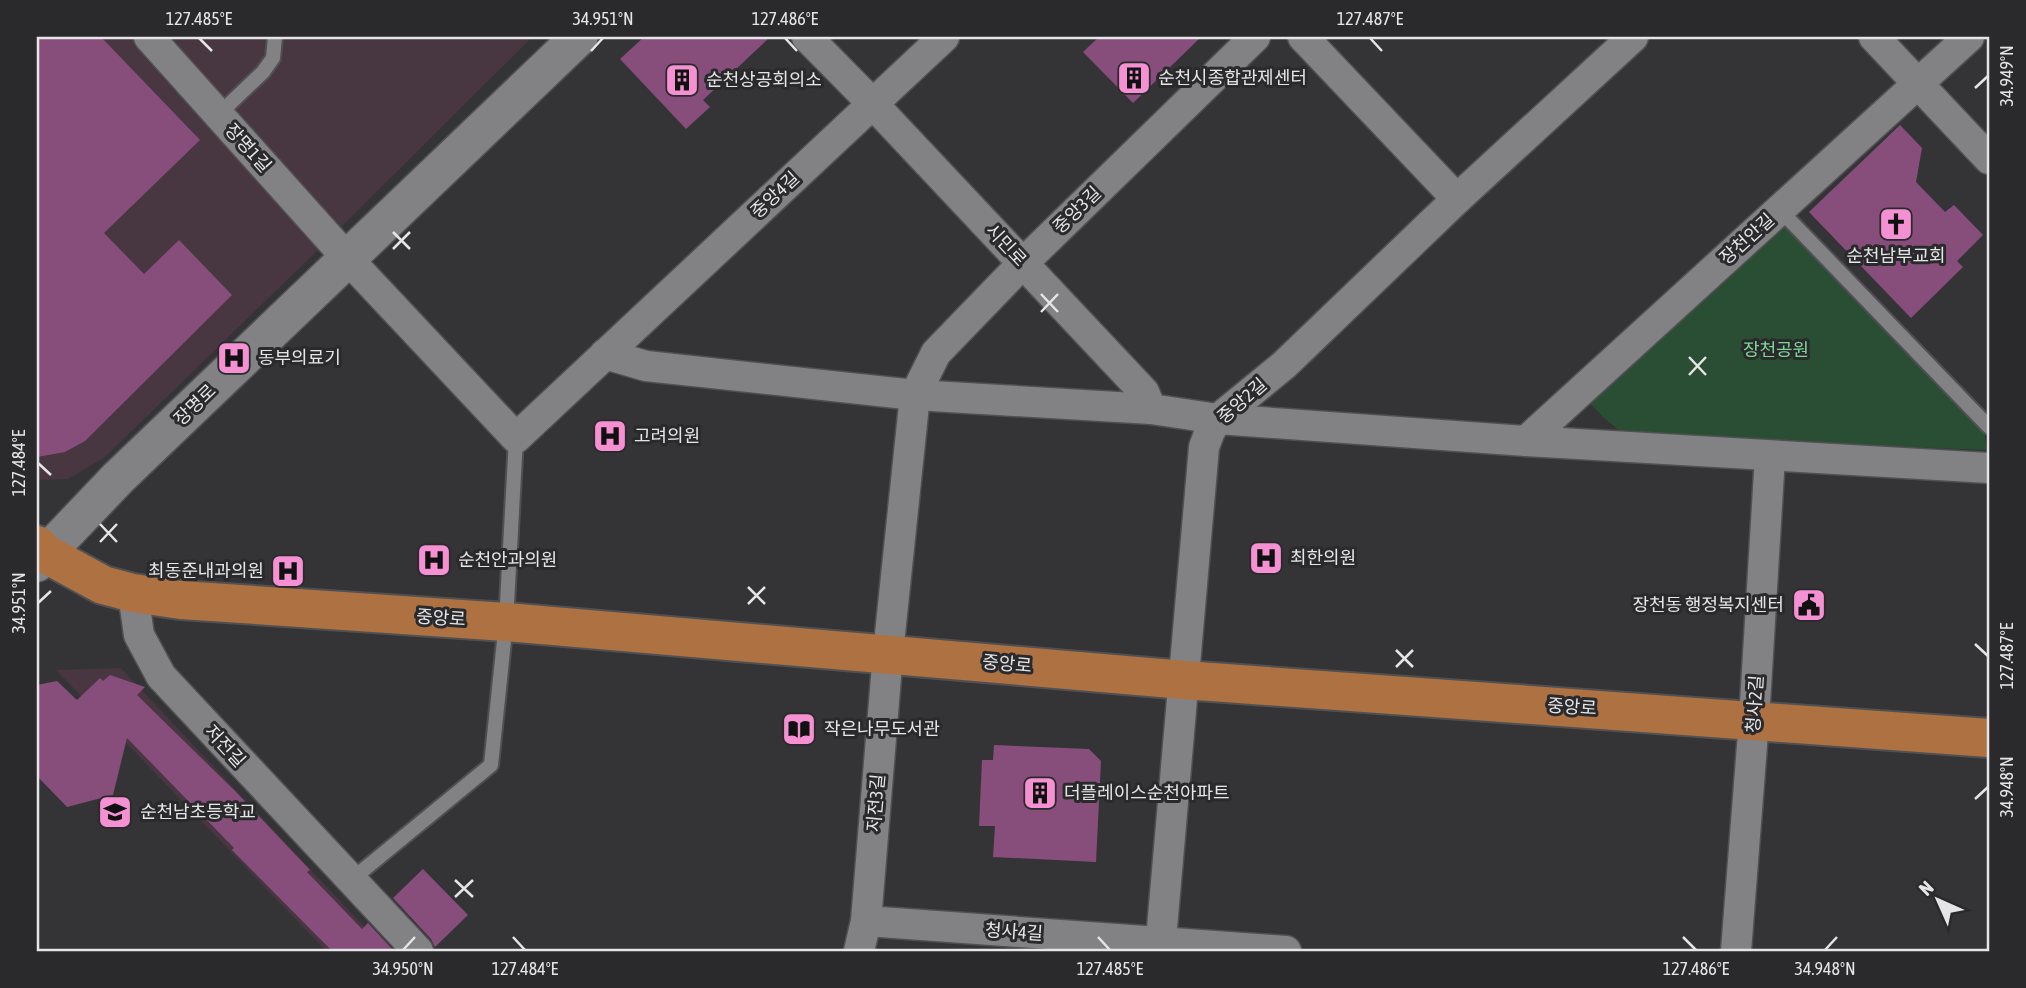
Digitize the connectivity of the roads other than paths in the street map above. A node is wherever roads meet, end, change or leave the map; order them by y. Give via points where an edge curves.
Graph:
1 (149, 37) edge
2 (275, 37) edge
3 (579, 37) edge
4 (807, 37) edge
5 (944, 37) edge
6 (1255, 37) edge
7 (1303, 37) edge
8 (1633, 37) edge
9 (1874, 37) edge
10 (1969, 37) edge
11 (1919, 84) junction
12 (873, 104) junction
13 (219, 114) junction
14 (1989, 159) edge
15 (1457, 199) junction
16 (1780, 209) junction
17 (347, 258) junction
18 (1023, 263) junction
19 (605, 354) junction
20 (915, 395) junction
21 (1151, 409) junction
22 (1218, 419) junction
23 (1989, 427) edge
24 (516, 438) junction
25 (1525, 441) junction
26 (1770, 456) junction
27 (1989, 468) edge
28 (40, 554) edge
29 (133, 593) junction
30 (506, 622) junction
31 (888, 653) junction
32 (1184, 680) junction
33 (1754, 720) junction
34 (1989, 738) edge
35 (350, 881) junction
36 (866, 921) junction
37 (1160, 946) edge
38 (418, 951) edge
39 (859, 951) edge
40 (1286, 951) edge
41 (1736, 951) edge

1 - 13 street, 장명1길
2 - 13 lane via 273,58 263,72
3 - 17 street, 장명로
4 - 12 street, 시민로
5 - 12 street, 중앙4길
6 - 18 street, 중앙3길
7 - 15 street
8 - 15 street, 중앙2길
9 - 11 street
10 - 11 street, 장천안길
11 - 14 street
11 - 16 street, 장천안길
12 - 18 street, 시민로
12 - 19 street, 중앙4길
13 - 17 street, 장명1길
15 - 22 street, 중앙2길 via 1283,365
16 - 23 lane
16 - 25 street, 장천안길
17 - 24 street
17 - 28 street, 장명로
18 - 20 street, 중앙3길 via 936,354
18 - 21 street, 시민로 via 1144,391
19 - 20 street via 646,366
19 - 24 street, 중앙4길
20 - 21 street
20 - 31 street, 중앙3길
21 - 22 street
22 - 25 street
22 - 32 street, 중앙2길 via 1204,447
24 - 30 lane
25 - 26 street
26 - 27 street
26 - 33 street, 청사2길
28 - 29 main road, 중앙로 via 103,585
29 - 30 main road, 중앙로
29 - 35 street, 저전길 via 139,635 161,676
30 - 31 main road, 중앙로
30 - 35 lane via 491,765
31 - 32 main road, 중앙로
31 - 36 street, 저전3길
32 - 33 main road, 중앙로
32 - 37 street, 중앙2길
33 - 34 main road, 중앙로
33 - 41 street, 청사2길
35 - 38 street, 저전길
36 - 37 street, 청사4길
36 - 39 street, 저전3길
37 - 40 street, 청사4길

